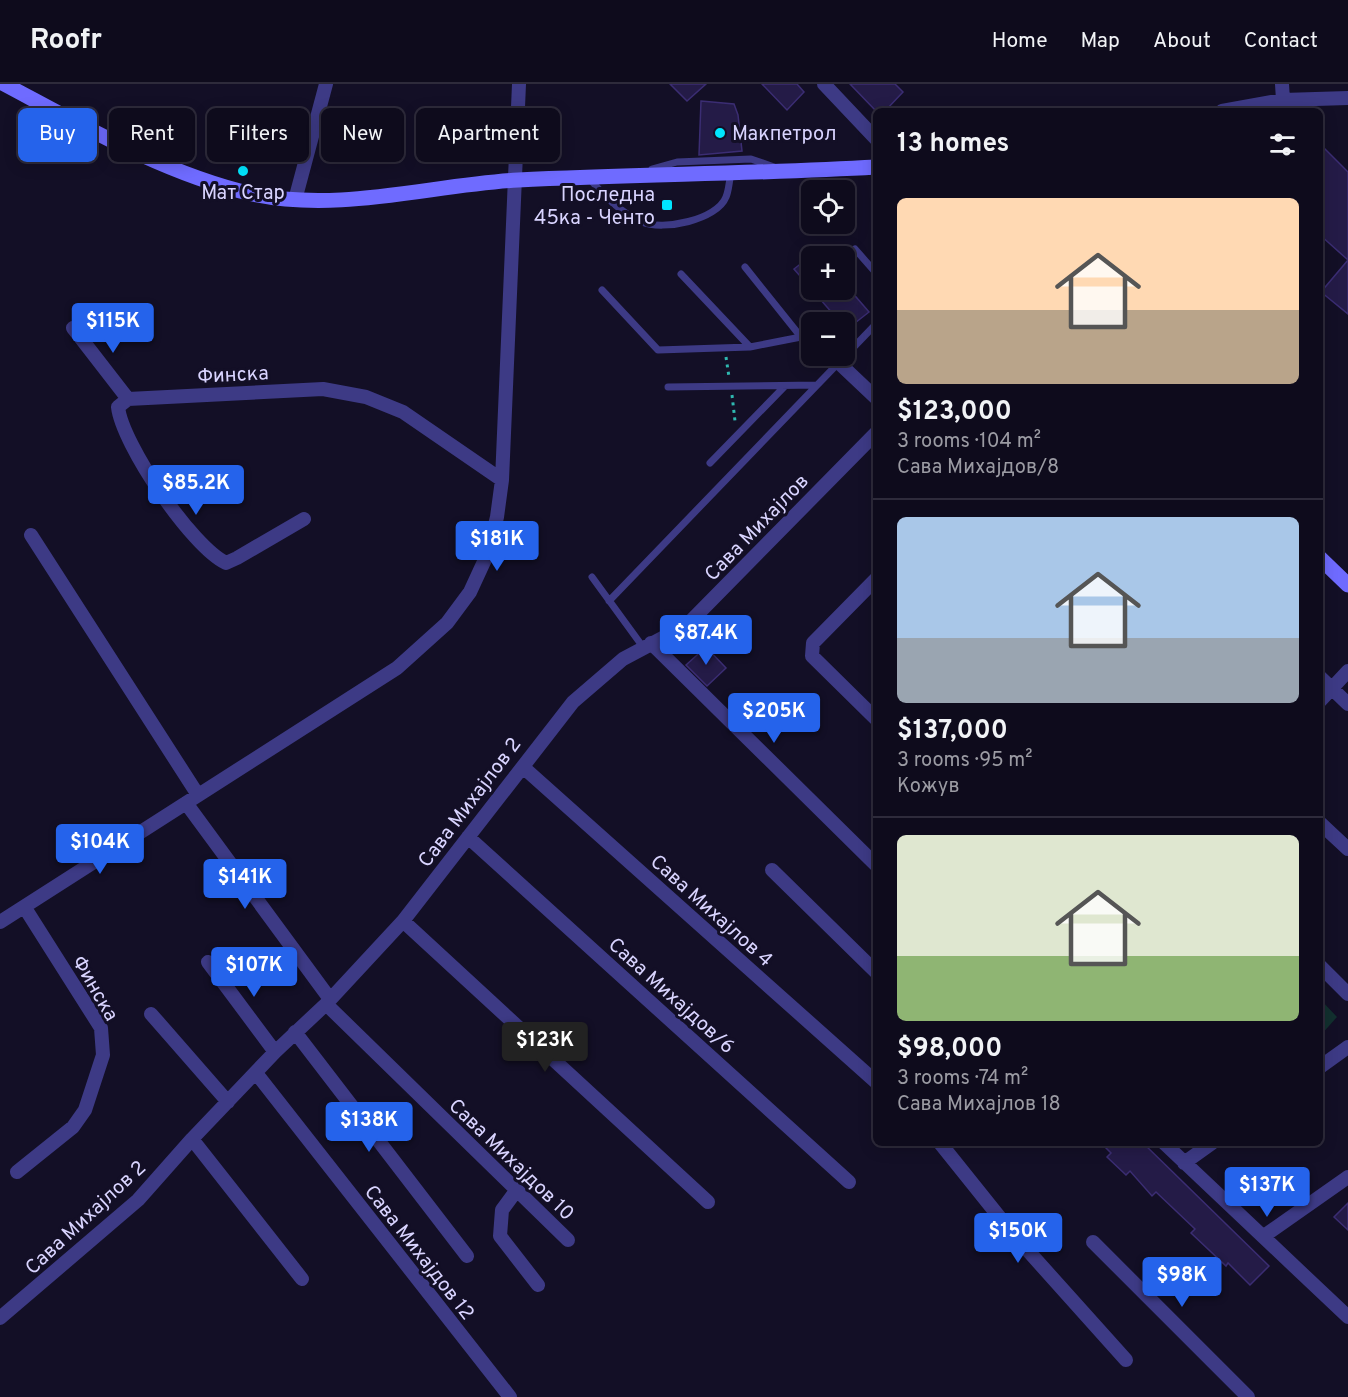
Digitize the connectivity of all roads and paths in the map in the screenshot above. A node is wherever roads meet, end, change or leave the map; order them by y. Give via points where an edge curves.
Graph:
1 (4, 84) edge
2 (326, 84) edge
3 (519, 84) edge
4 (824, 84) edge
5 (1282, 84) edge
6 (1348, 98) edge
7 (1283, 100) junction
8 (1239, 108) edge
9 (873, 136) edge
10 (873, 167) edge
11 (787, 172) junction
12 (731, 174) junction
13 (630, 176) junction
14 (589, 178) junction
15 (516, 180) junction
16 (295, 200) junction
17 (855, 249) dead end
18 (744, 267) dead end
19 (873, 270) edge
20 (681, 274) dead end
21 (602, 290) dead end
22 (873, 326) edge
23 (73, 328) dead end
24 (801, 337) joint
25 (855, 341) edge
26 (750, 347) junction
27 (829, 366) edge
28 (841, 366) edge
29 (817, 385) junction
30 (785, 386) junction
31 (668, 387) dead end
32 (873, 395) edge
33 (128, 399) junction
34 (873, 436) edge
35 (710, 462) dead end
36 (502, 480) junction
37 (304, 519) dead end
38 (31, 535) dead end
39 (1323, 561) edge
40 (592, 577) dead end
41 (873, 582) edge
42 (1348, 585) edge
43 (609, 601) junction
44 (647, 645) junction
45 (1348, 671) edge
46 (1323, 680) edge
47 (1332, 688) junction
48 (1323, 698) edge
49 (1348, 704) edge
50 (873, 716) edge
51 (523, 767) junction
52 (198, 795) junction
53 (186, 803) junction
54 (1323, 831) edge
55 (468, 837) junction
56 (1348, 849) edge
57 (873, 862) edge
58 (772, 870) dead end
59 (25, 908) junction
60 (403, 921) junction
61 (0, 922) edge
62 (208, 962) dead end
63 (873, 969) edge
64 (1323, 969) edge
65 (1348, 994) edge
66 (328, 1002) junction
67 (151, 1014) dead end
68 (295, 1032) junction
69 (1348, 1047) edge
70 (275, 1052) junction
71 (1323, 1065) edge
72 (256, 1073) junction
73 (873, 1079) edge
74 (228, 1102) junction
75 (192, 1138) junction
76 (942, 1146) edge
77 (1167, 1146) edge
78 (1208, 1146) edge
79 (1184, 1163) junction
80 (16, 1172) dead end
81 (1348, 1177) edge
82 (849, 1182) dead end
83 (516, 1191) junction
84 (708, 1202) dead end
85 (1264, 1236) junction
86 (567, 1240) dead end
87 (1093, 1242) dead end
88 (467, 1256) dead end
89 (302, 1279) dead end
90 (538, 1285) dead end
91 (1348, 1317) edge
92 (0, 1318) edge
93 (1126, 1360) dead end
94 (510, 1397) edge
95 (1248, 1397) edge

1 - 16 main road via 87,128 188,174 254,194
2 - 16 street
3 - 15 street
4 - 9 street
5 - 7 street
6 - 7 street
7 - 8 street
10 - 11 main road
11 - 12 main road
11 - 13 lane via 751,159 677,162
12 - 13 main road
12 - 14 lane via 726,199 706,217 675,224 645,223 612,205
13 - 14 main road
14 - 15 main road
15 - 16 main road via 354,199
15 - 36 street
17 - 19 lane
18 - 24 lane
20 - 26 lane
21 - 26 lane via 658,350
22 - 25 lane
23 - 33 street
24 - 26 lane
27 - 29 lane
28 - 32 street
29 - 30 lane
29 - 43 lane
30 - 31 lane
30 - 35 lane
33 - 36 street, Финска via 323,389 366,397 403,411
33 - 37 street via 118,406 133,444 181,523 217,559 226,563 237,558
34 - 44 street, Сава Михајлов via 687,625
36 - 52 street via 488,553 470,592 447,623 397,668
38 - 52 street
39 - 42 main road
40 - 43 lane
41 - 50 street via 813,643 811,650 812,656
43 - 44 lane
44 - 51 street, Сава Михајлов 2 via 606,672 573,702
44 - 57 street
45 - 47 street
46 - 47 street
47 - 48 street
47 - 49 street
51 - 55 street, Сава Михајлов 2
51 - 73 street, Сава Михајлов 4
52 - 53 street
53 - 59 street
53 - 66 street
54 - 56 street
55 - 60 street, Сава Михајлов 2
55 - 82 street, Сава Михајдов/6
58 - 63 street
59 - 61 street
59 - 80 street, Финска via 101,1028 103,1055 85,1110 73,1127
60 - 66 street, Сава Михајлов 2
60 - 84 street
62 - 70 street
64 - 65 street
66 - 68 street, Сава Михајлов 2
66 - 83 street, Сава Михајдов 10
67 - 74 street
68 - 70 street, Сава Михајлов 2
68 - 88 street
69 - 71 street
70 - 72 street, Сава Михајлов 2
72 - 74 street, Сава Михајлов 2
72 - 94 street, Сава Михајдов 12
74 - 75 street, Сава Михајлов 2
75 - 89 street
75 - 92 street, Сава Михајлов 2 via 138,1200
76 - 93 street via 1013,1234
77 - 79 street
78 - 79 street
79 - 85 street
81 - 85 street
83 - 86 street, Сава Михајдов 10
83 - 90 street via 502,1210 500,1236
85 - 91 street
87 - 95 street

